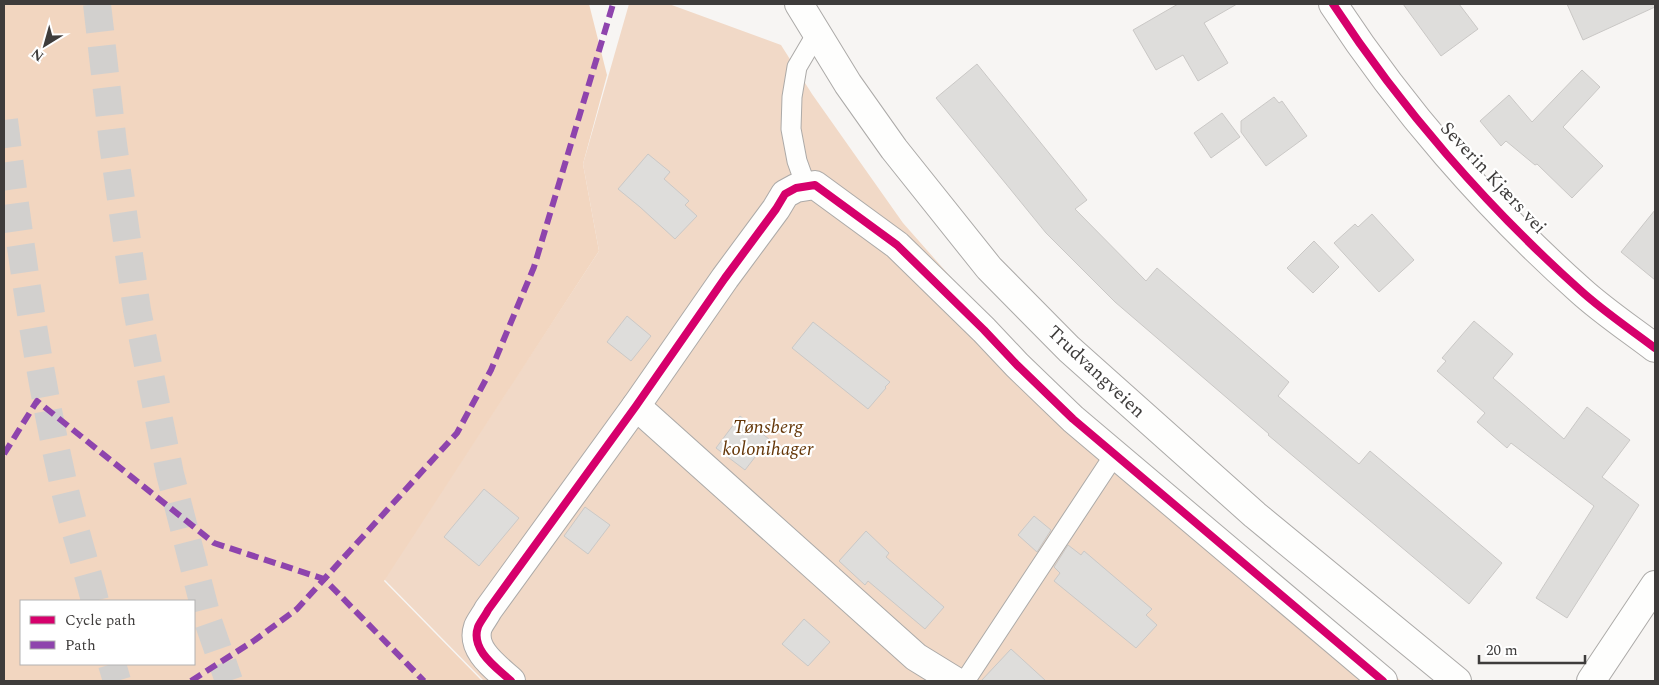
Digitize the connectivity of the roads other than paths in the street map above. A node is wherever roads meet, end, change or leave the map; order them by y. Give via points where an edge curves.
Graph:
1 (799, 4) edge
2 (1333, 4) edge
3 (817, 33) junction
4 (806, 186) junction
5 (1655, 348) edge
6 (636, 406) junction
7 (1115, 454) junction
8 (1655, 585) edge
9 (511, 681) edge
10 (955, 681) edge
11 (965, 681) edge
12 (1383, 681) edge
13 (1457, 681) edge
14 (1591, 681) edge

1 - 3 street, Trudvangveien
2 - 5 street, Severin Kjærs vei via 1357,41 1436,142 1498,212 1581,292
3 - 4 lane via 797,67 792,97 791,129
3 - 13 street, Trudvangveien via 848,84 906,164 989,268 1062,343 1255,515
4 - 6 street via 785,194
4 - 7 street via 815,185 825,191 897,246 1016,365
6 - 9 street via 478,628 478,643 484,656
6 - 10 street via 916,657
7 - 11 lane
7 - 12 street
8 - 14 street

